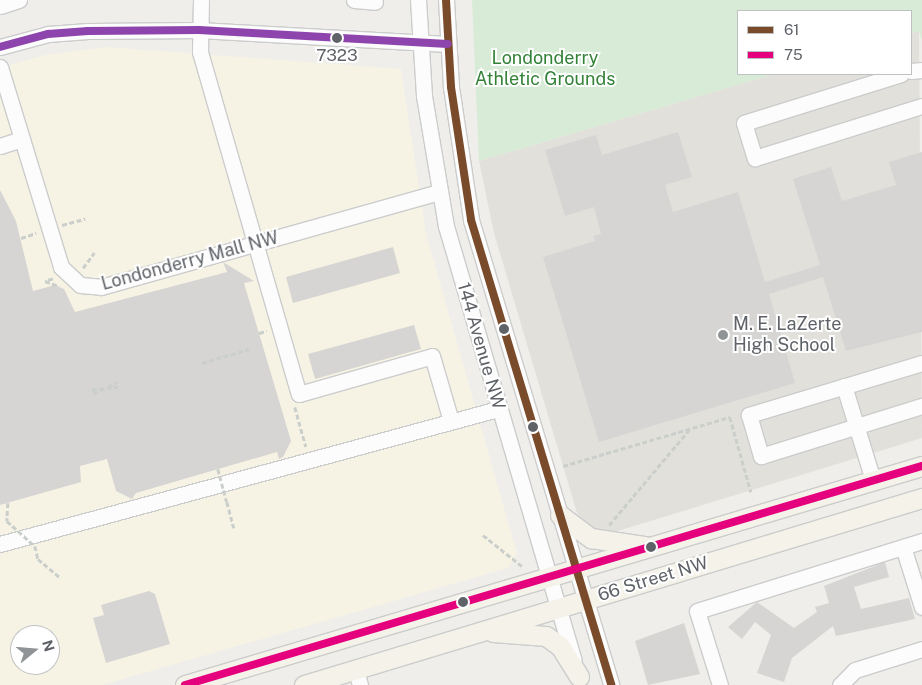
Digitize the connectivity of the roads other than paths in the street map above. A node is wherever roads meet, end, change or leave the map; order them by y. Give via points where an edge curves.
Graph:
1 (20, 0) edge
2 (201, 0) edge
3 (354, 0) edge
4 (418, 0) edge
5 (446, 0) edge
6 (375, 2) dead end
7 (0, 6) edge
8 (199, 30) junction
9 (418, 43) junction
10 (448, 44) junction
11 (0, 47) edge
12 (0, 67) edge
13 (898, 75) edge
14 (3, 90) edge
15 (922, 106) edge
16 (22, 139) junction
17 (0, 146) edge
18 (439, 192) junction
19 (254, 245) junction
20 (922, 362) edge
21 (844, 386) junction
22 (922, 406) edge
23 (498, 409) junction
24 (451, 421) junction
25 (856, 426) junction
26 (922, 466) edge
27 (873, 480) junction
28 (922, 498) edge
29 (560, 516) junction
30 (922, 541) edge
31 (0, 544) edge
32 (654, 547) junction
33 (903, 547) junction
34 (576, 571) junction
35 (549, 579) junction
36 (585, 600) junction
37 (922, 607) edge
38 (558, 608) junction
39 (477, 632) junction
40 (922, 649) edge
41 (358, 678) edge
42 (581, 681) edge
43 (841, 682) edge
44 (185, 685) edge
45 (304, 685) edge
46 (611, 685) edge
47 (720, 685) edge

1 - 7 street
2 - 8 street
3 - 6 street
4 - 9 street, 144 Avenue NW
5 - 10 street, 144 Avenue NW
8 - 9 street
8 - 11 street via 48,34
8 - 19 street via 200,52
9 - 10 street
9 - 18 street, 144 Avenue NW
10 - 29 street, 144 Avenue NW via 471,220
12 - 14 street, Londonderry Mall NW
13 - 15 street via 744,123 755,158
14 - 16 street, Londonderry Mall NW
16 - 17 street
16 - 19 street, Londonderry Mall NW via 61,267 80,285 101,287
18 - 19 street, Londonderry Mall NW
18 - 23 street, 144 Avenue NW
19 - 24 street via 299,394 432,356
20 - 21 street
21 - 25 street
21 - 25 street via 749,415 761,456
22 - 25 street
23 - 24 street
23 - 35 street, 144 Avenue NW
24 - 31 street
25 - 27 street
26 - 27 main road, 66 Street NW
27 - 32 main road, 66 Street NW
28 - 36 main road, 66 Street NW
29 - 32 main road via 591,538
29 - 34 street, 144 Avenue NW
30 - 33 street
32 - 34 main road, 66 Street NW
33 - 37 street
33 - 47 street via 697,611
34 - 35 main road, 66 Street NW
34 - 36 street, 144 Avenue NW
35 - 38 street, 144 Avenue NW
35 - 44 main road, 66 Street NW
36 - 38 main road, 66 Street NW
36 - 46 street, 144 Avenue NW
38 - 39 main road, 66 Street NW
38 - 42 street, 144 Avenue NW
39 - 41 main road, 66 Street NW
39 - 42 main road via 546,636 560,646
40 - 43 street via 864,666
41 - 45 main road, 66 Street NW

